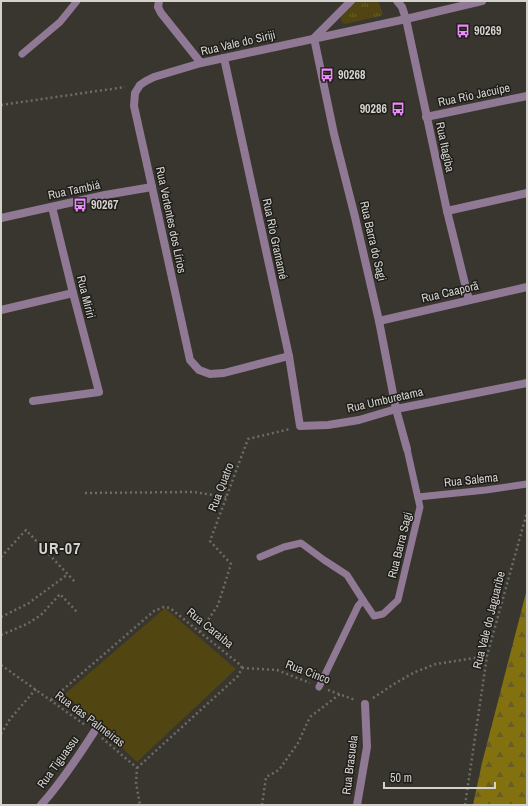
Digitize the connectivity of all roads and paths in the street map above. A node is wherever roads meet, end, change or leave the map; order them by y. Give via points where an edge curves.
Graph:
1 (77, 1) edge
2 (159, 1) edge
3 (350, 1) edge
4 (397, 1) edge
5 (482, 1) edge
6 (406, 19) junction
7 (314, 38) junction
8 (22, 54) dead end
9 (224, 58) junction
10 (201, 63) junction
11 (140, 85) junction
12 (527, 96) edge
13 (1, 105) edge
14 (426, 117) junction
15 (152, 187) junction
16 (527, 193) edge
17 (52, 207) junction
18 (447, 211) junction
19 (1, 218) edge
20 (527, 287) edge
21 (73, 293) junction
22 (469, 300) junction
23 (1, 310) edge
24 (379, 321) junction
25 (289, 356) junction
26 (527, 383) edge
27 (33, 400) dead end
28 (396, 409) junction
29 (300, 426) junction
30 (407, 449) joint
31 (527, 484) edge
32 (85, 493) dead end
33 (226, 497) junction
34 (418, 497) junction
35 (527, 512) edge
36 (1, 557) edge
37 (260, 557) dead end
38 (68, 574) junction
39 (76, 583) dead end
40 (363, 600) junction
41 (77, 612) dead end
42 (1, 618) edge
43 (200, 632) junction
44 (1, 635) edge
45 (487, 656) junction
46 (1, 665) edge
47 (242, 668) junction
48 (320, 687) junction
49 (36, 689) junction
50 (340, 694) junction
51 (51, 700) junction
52 (365, 704) junction
53 (94, 732) junction
54 (1, 734) edge
55 (137, 768) junction
56 (41, 805) edge
57 (140, 805) edge
58 (262, 805) edge
59 (357, 805) edge
60 (465, 805) edge

1 - 8 lane via 60,22
2 - 10 street via 160,13
3 - 7 street
4 - 6 street, Rua Itagiba via 402,6
5 - 6 street, Rua Vale do Siriji
6 - 7 street, Rua Vale do Siriji
6 - 14 street, Rua Itagiba
7 - 9 street, Rua Vale do Siriji
7 - 24 street, Rua Barra do Sagi
9 - 10 street, Rua Vale do Siriji
9 - 25 street, Rua Rio Gramamé
10 - 11 street, Rua Vale do Siriji via 154,77
11 - 13 path
11 - 15 street, Rua Vertentes dos Lírios via 134,106
12 - 14 street, Rua Rio Jacuípe
14 - 18 street, Rua Itagiba
15 - 17 street, Rua Tambiá
15 - 25 street, Rua Vertentes dos Lírios via 190,360 199,370 210,374 224,373
16 - 18 street
17 - 19 street, Rua Tambiá
17 - 21 street, Rua Miriri
18 - 22 street, Rua Itagiba
20 - 22 street, Rua Caaporã
21 - 23 street
21 - 27 street, Rua Miriri via 99,392
22 - 24 street, Rua Caaporã
24 - 28 street, Rua Barra do Sagi
25 - 29 street, Rua Rio Gramamé
26 - 28 street, Rua Umburetama
28 - 29 street, Rua Umburetama via 351,421
28 - 30 street, Rua Barra do Sagi
29 - 33 path, Rua Quatro via 248,439
30 - 34 lane, Rua Barra Sagi
31 - 34 lane, Rua Salema
32 - 33 path via 193,492
33 - 43 path, Rua Quatro via 210,541 231,564 218,605
34 - 40 lane, Rua Barra Sagi via 420,507 398,600 383,614 374,616
35 - 45 path, Rua Vale do Jaguaribe
36 - 38 path via 26,530
37 - 40 lane via 301,543 347,575
38 - 39 path
38 - 42 path via 29,603
40 - 48 lane
41 - 44 path via 60,594 41,615
43 - 47 path, Rua Caraiba
43 - 51 path, Rua Caraiba via 170,608 160,608
45 - 52 path via 436,664 415,672
45 - 60 path, Rua Vale do Jaguaribe
46 - 49 path, Rua das Palmeiras
47 - 48 path, Rua Cinco via 277,670
47 - 55 path via 238,676
48 - 50 path, Rua Cinco
49 - 51 path, Rua das Palmeiras
49 - 54 path via 10,719
50 - 52 path, Rua Cinco
50 - 58 path via 310,717 298,743 279,770 266,777
51 - 53 path, Rua das Palmeiras
52 - 59 street, Rua Brasuela via 367,747
53 - 55 path, Rua das Palmeiras
53 - 56 street, Rua Tiguassu via 69,770
55 - 57 path via 136,783

